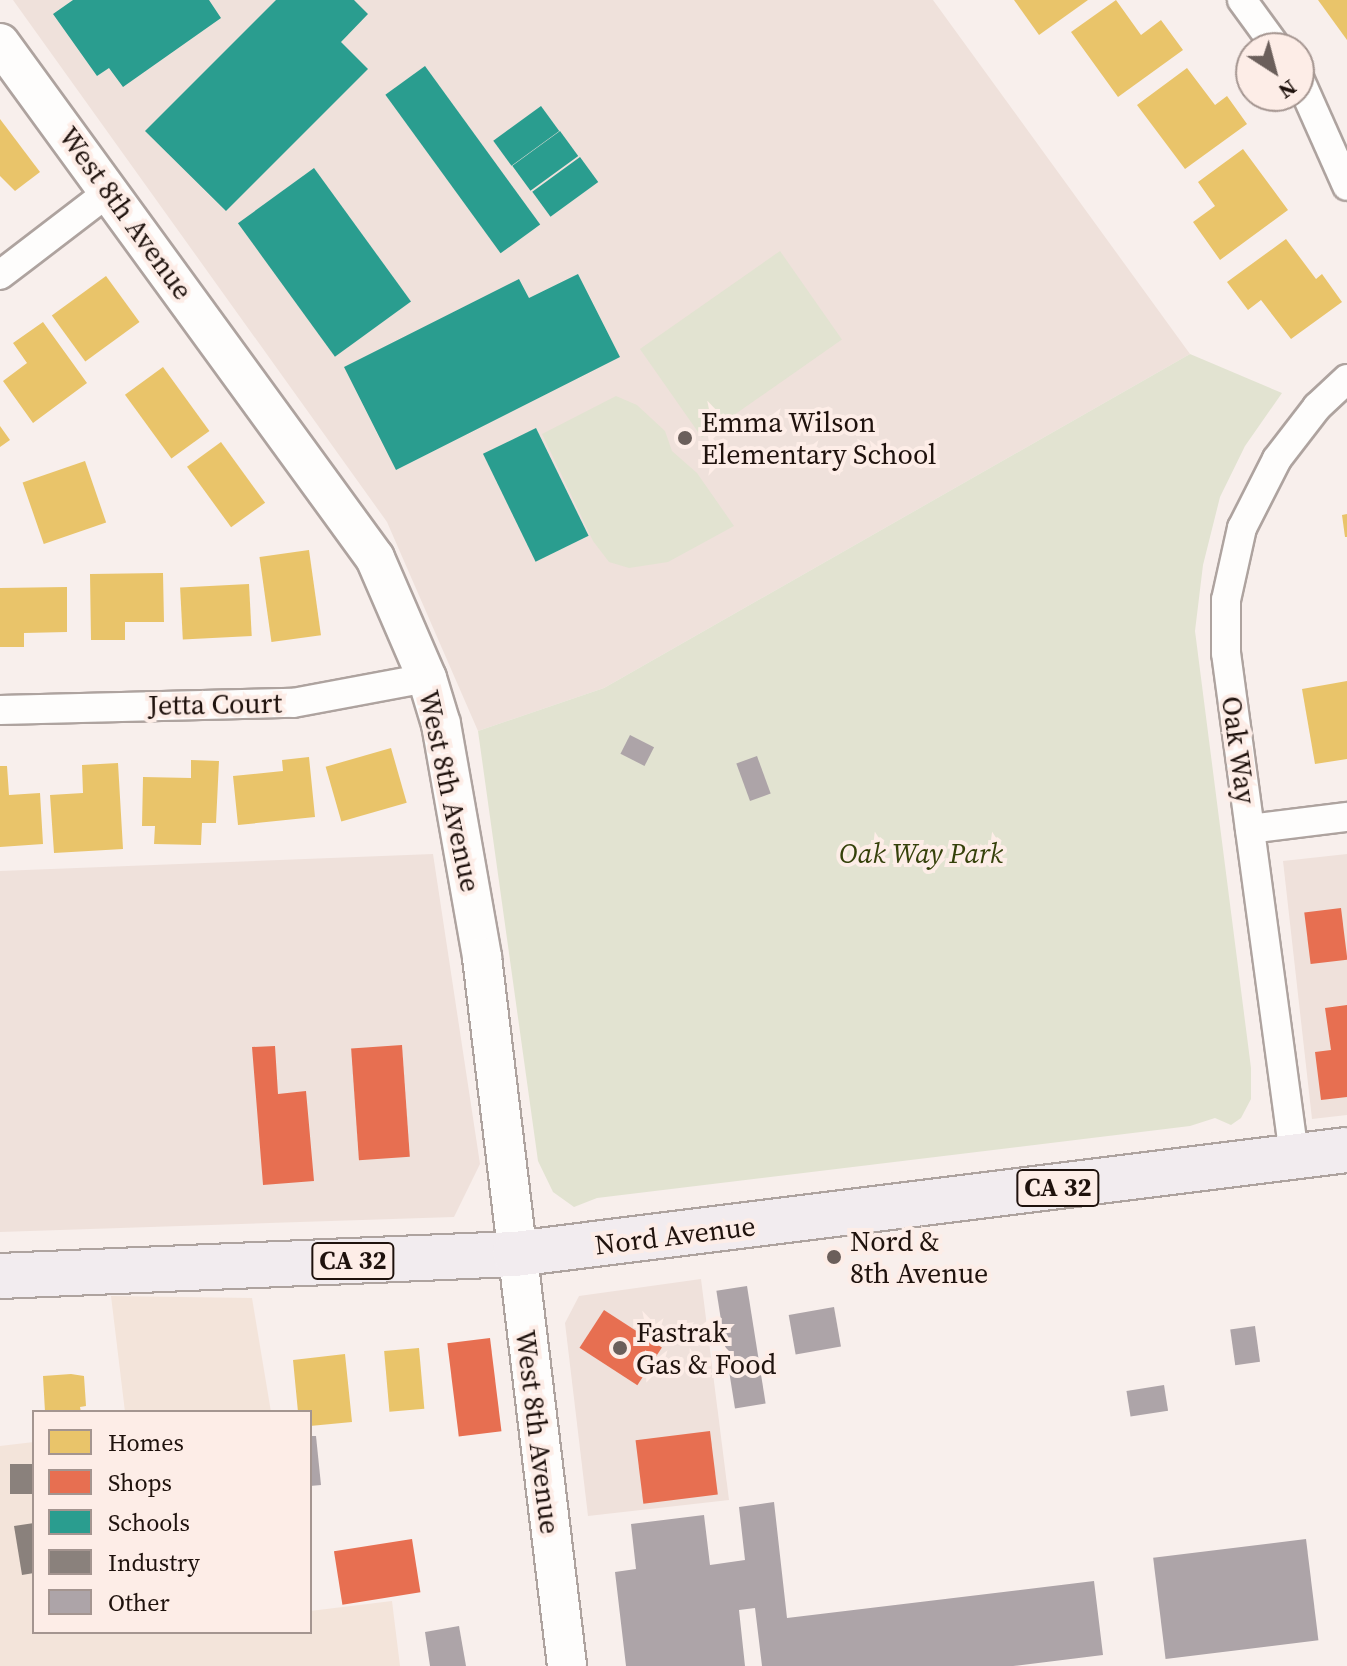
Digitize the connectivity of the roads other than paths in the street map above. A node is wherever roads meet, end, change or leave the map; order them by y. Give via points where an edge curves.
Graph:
1 (1242, 0) edge
2 (1265, 32) edge
3 (0, 43) edge
4 (1314, 112) edge
5 (1347, 186) edge
6 (111, 190) junction
7 (0, 275) edge
8 (1347, 379) edge
9 (427, 678) junction
10 (0, 710) edge
11 (1347, 817) edge
12 (1250, 829) junction
13 (1347, 1150) edge
14 (1294, 1155) junction
15 (515, 1254) junction
16 (0, 1276) edge
17 (567, 1666) edge

1 - 2 street
3 - 6 street, West 8th Avenue
4 - 5 street
6 - 7 street
6 - 9 street, West 8th Avenue via 375,558
8 - 12 street, Oak Way via 1317,407 1277,459 1242,528 1228,575 1226,653
9 - 10 street, Jetta Court via 293,703
9 - 15 street, West 8th Avenue via 441,724 482,957
11 - 12 street
12 - 14 street, Oak Way
13 - 14 main road, Nord Avenue / CA 32
14 - 15 main road, Nord Avenue / CA 32 via 967,1201
15 - 16 main road, Nord Avenue / CA 32
15 - 17 street, West 8th Avenue

